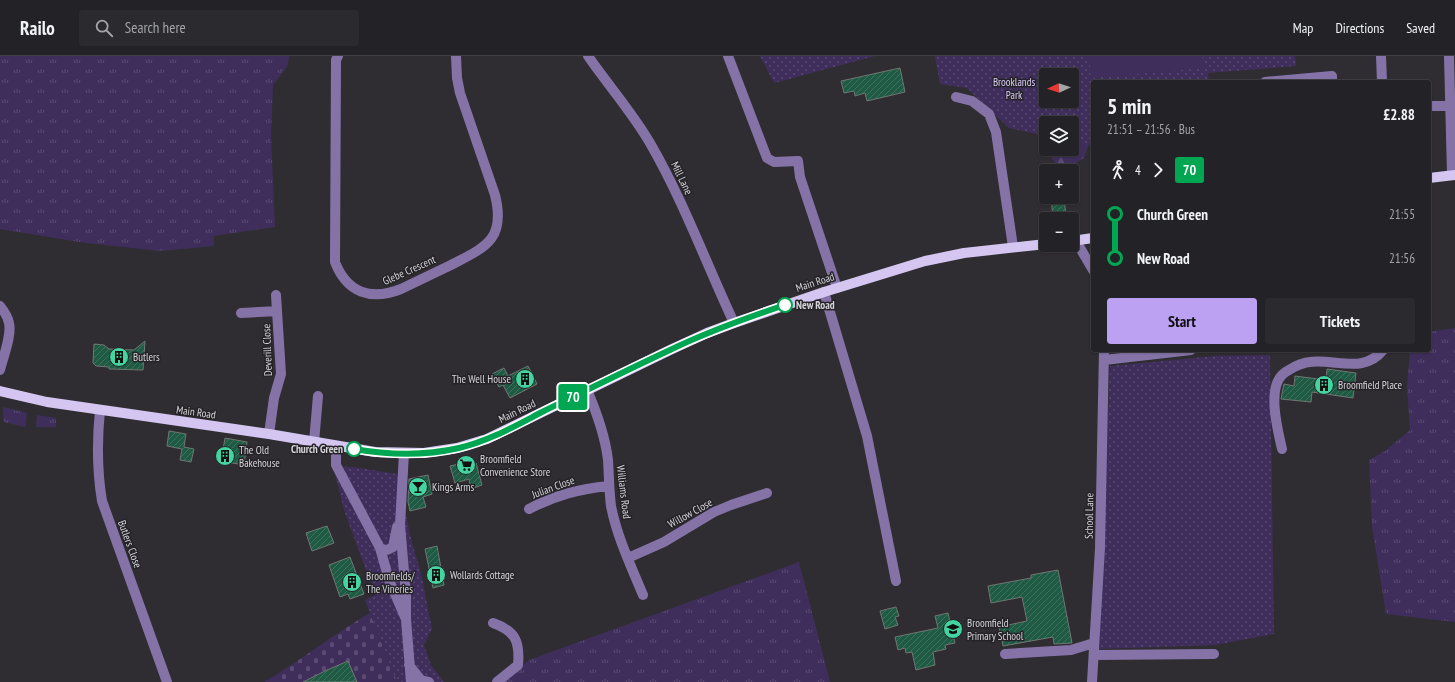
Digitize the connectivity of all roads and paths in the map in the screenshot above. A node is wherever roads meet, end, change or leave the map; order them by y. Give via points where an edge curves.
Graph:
1 (338, 56) edge
2 (456, 56) edge
3 (588, 56) edge
4 (728, 56) edge
5 (1381, 56) edge
6 (1449, 56) edge
7 (1287, 80) edge
8 (1332, 80) edge
9 (1382, 80) edge
10 (956, 97) dead end
11 (1431, 106) edge
12 (1449, 106) junction
13 (1454, 175) edge
14 (1431, 178) edge
15 (1091, 238) edge
16 (1079, 240) edge
17 (1039, 245) edge
18 (1013, 247) junction
19 (1079, 249) edge
20 (1091, 267) edge
21 (836, 288) junction
22 (824, 292) junction
23 (276, 295) dead end
24 (0, 306) edge
25 (277, 311) junction
26 (241, 314) dead end
27 (734, 323) junction
28 (1157, 352) edge
29 (1381, 352) edge
30 (1104, 355) edge
31 (0, 370) edge
32 (587, 390) junction
33 (0, 391) edge
34 (318, 396) dead end
35 (100, 410) junction
36 (268, 434) junction
37 (314, 442) junction
38 (336, 446) junction
39 (1282, 449) dead end
40 (404, 454) junction
41 (609, 486) junction
42 (767, 493) dead end
43 (529, 509) dead end
44 (400, 511) junction
45 (380, 548) junction
46 (628, 558) junction
47 (896, 581) dead end
48 (643, 595) dead end
49 (406, 619) junction
50 (494, 623) dead end
51 (1094, 643) junction
52 (1005, 654) dead end
53 (1214, 654) dead end
54 (1094, 655) junction
55 (409, 665) junction
56 (167, 682) edge
57 (411, 682) edge
58 (429, 682) edge
59 (497, 682) edge
60 (1092, 682) edge

1 - 2 street, Glebe Crescent via 335,262 346,282 365,294 378,296 401,290 479,251 492,238 496,229 498,209 495,195 460,93 456,78
3 - 27 street, Mill Lane via 636,121 659,158
4 - 21 street via 767,158 774,162 798,161 800,177
5 - 9 street
6 - 12 street
7 - 8 street via 1332,76
10 - 18 street via 972,101 989,114 996,132
11 - 12 street
12 - 13 street
13 - 14 main road
15 - 16 main road
17 - 18 main road, Main Road
18 - 21 main road, Main Road via 924,261
19 - 20 street
21 - 22 main road, Main Road
22 - 27 main road, Main Road
22 - 47 street via 867,436
23 - 25 street, Deverill Close
24 - 31 street via 6,314 10,331
25 - 26 street, Deverill Close
25 - 36 street, Deverill Close via 281,374
27 - 32 main road, Main Road via 707,333
28 - 30 street
29 - 39 street via 1373,360 1365,363 1306,362 1294,366 1281,376 1276,385 1275,395 1277,428
30 - 51 street, School Lane via 1100,548
32 - 40 main road, Main Road via 503,432 472,444
32 - 41 street, Williams Road via 604,436
33 - 35 main road, Main Road via 47,402
34 - 37 street
35 - 36 main road, Main Road
35 - 56 street, Butlers Close via 98,442 102,501
36 - 37 main road, Main Road
37 - 38 main road, Main Road
38 - 40 main road, Main Road
38 - 45 street via 336,465
40 - 44 street
41 - 43 street, Julian Close via 565,493
41 - 46 street, Williams Road via 617,531
42 - 46 street, Willow Close via 714,512 664,542
44 - 45 street via 393,546 388,550
44 - 49 street
45 - 49 street via 389,580
46 - 48 street, Williams Road
49 - 55 street
50 - 59 street via 515,636 519,652 518,665
51 - 52 street via 1071,650
51 - 54 street, School Lane
53 - 54 street
54 - 60 street, School Lane
55 - 57 street
55 - 58 street via 421,680

